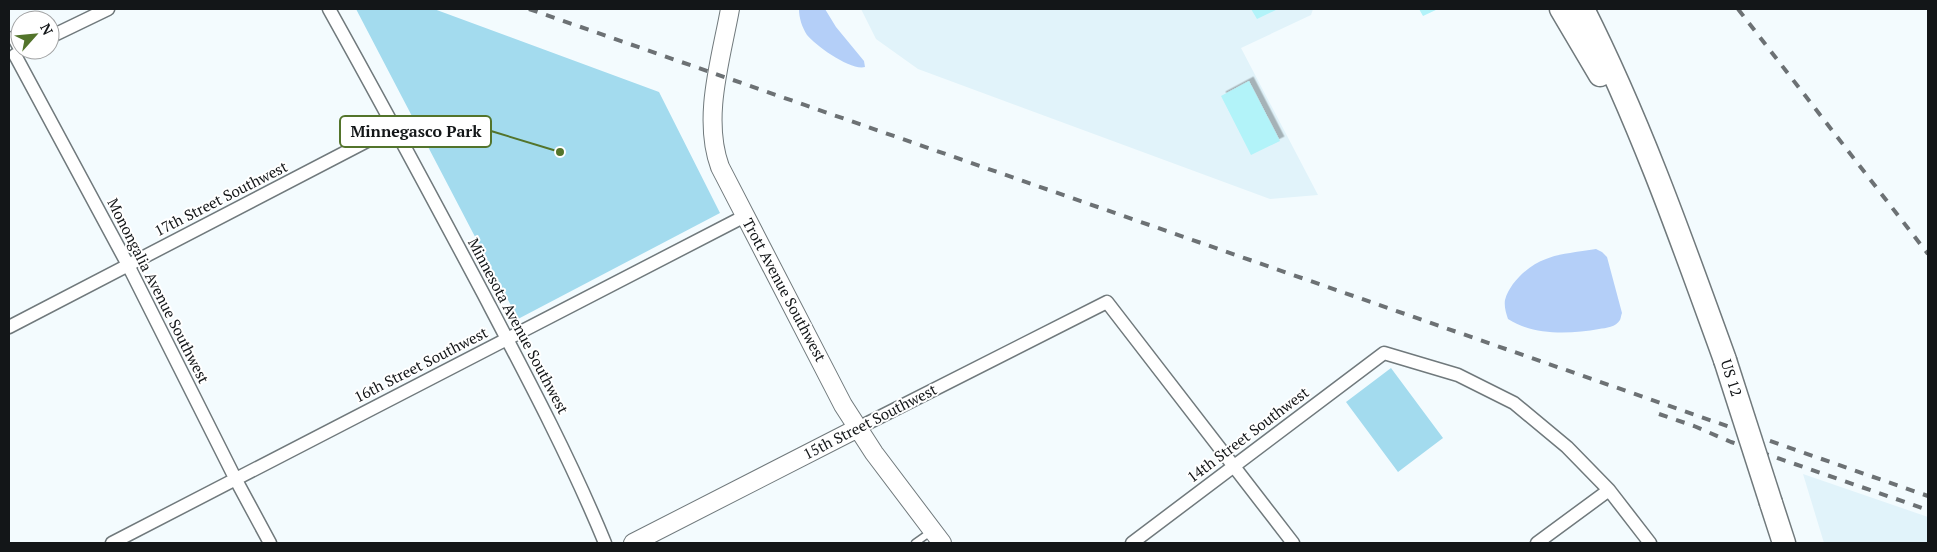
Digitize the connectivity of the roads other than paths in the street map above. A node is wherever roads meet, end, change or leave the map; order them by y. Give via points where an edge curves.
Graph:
1 (108, 9) edge
2 (329, 9) edge
3 (730, 9) edge
4 (1561, 9) edge
5 (1583, 9) edge
6 (60, 32) edge
7 (20, 60) edge
8 (394, 127) junction
9 (1671, 214) junction
10 (745, 216) junction
11 (128, 265) junction
12 (9, 327) edge
13 (507, 339) junction
14 (858, 428) junction
15 (1234, 467) junction
16 (236, 480) junction
17 (1609, 490) junction
18 (937, 537) edge
19 (112, 543) edge
20 (270, 543) edge
21 (605, 543) edge
22 (633, 543) edge
23 (915, 543) edge
24 (1132, 543) edge
25 (1293, 543) edge
26 (1537, 543) edge
27 (1650, 543) edge
28 (1784, 543) edge

1 - 6 street
2 - 8 street, Minnesota Avenue Southwest
3 - 10 street, Trott Avenue Southwest via 713,106 712,136 720,167
4 - 9 highway, US 12 / US 12 via 1608,90
5 - 9 highway, US 12 / US 12 via 1620,84
7 - 11 street, Monongalia Avenue Southwest
8 - 11 street, 17th Street Southwest
8 - 13 street, Minnesota Avenue Southwest
9 - 28 highway, US 12 / US 12, bridge via 1725,360
10 - 13 street, 16th Street Southwest
10 - 14 street, Trott Avenue Southwest
11 - 12 street, 17th Street Southwest
11 - 16 street, Monongalia Avenue Southwest
13 - 16 street, 16th Street Southwest
13 - 21 street, Minnesota Avenue Southwest via 571,463
14 - 15 street, 15th Street Southwest via 1107,302
14 - 18 street, Trott Avenue Southwest
14 - 22 street, 15th Street Southwest
15 - 17 street, 14th Street Southwest via 1384,353 1458,375 1514,403 1567,447
15 - 24 street, 14th Street Southwest
15 - 25 street
16 - 19 street, 16th Street Southwest
16 - 20 street, Monongalia Avenue Southwest
17 - 26 street
17 - 27 street
18 - 23 lane

